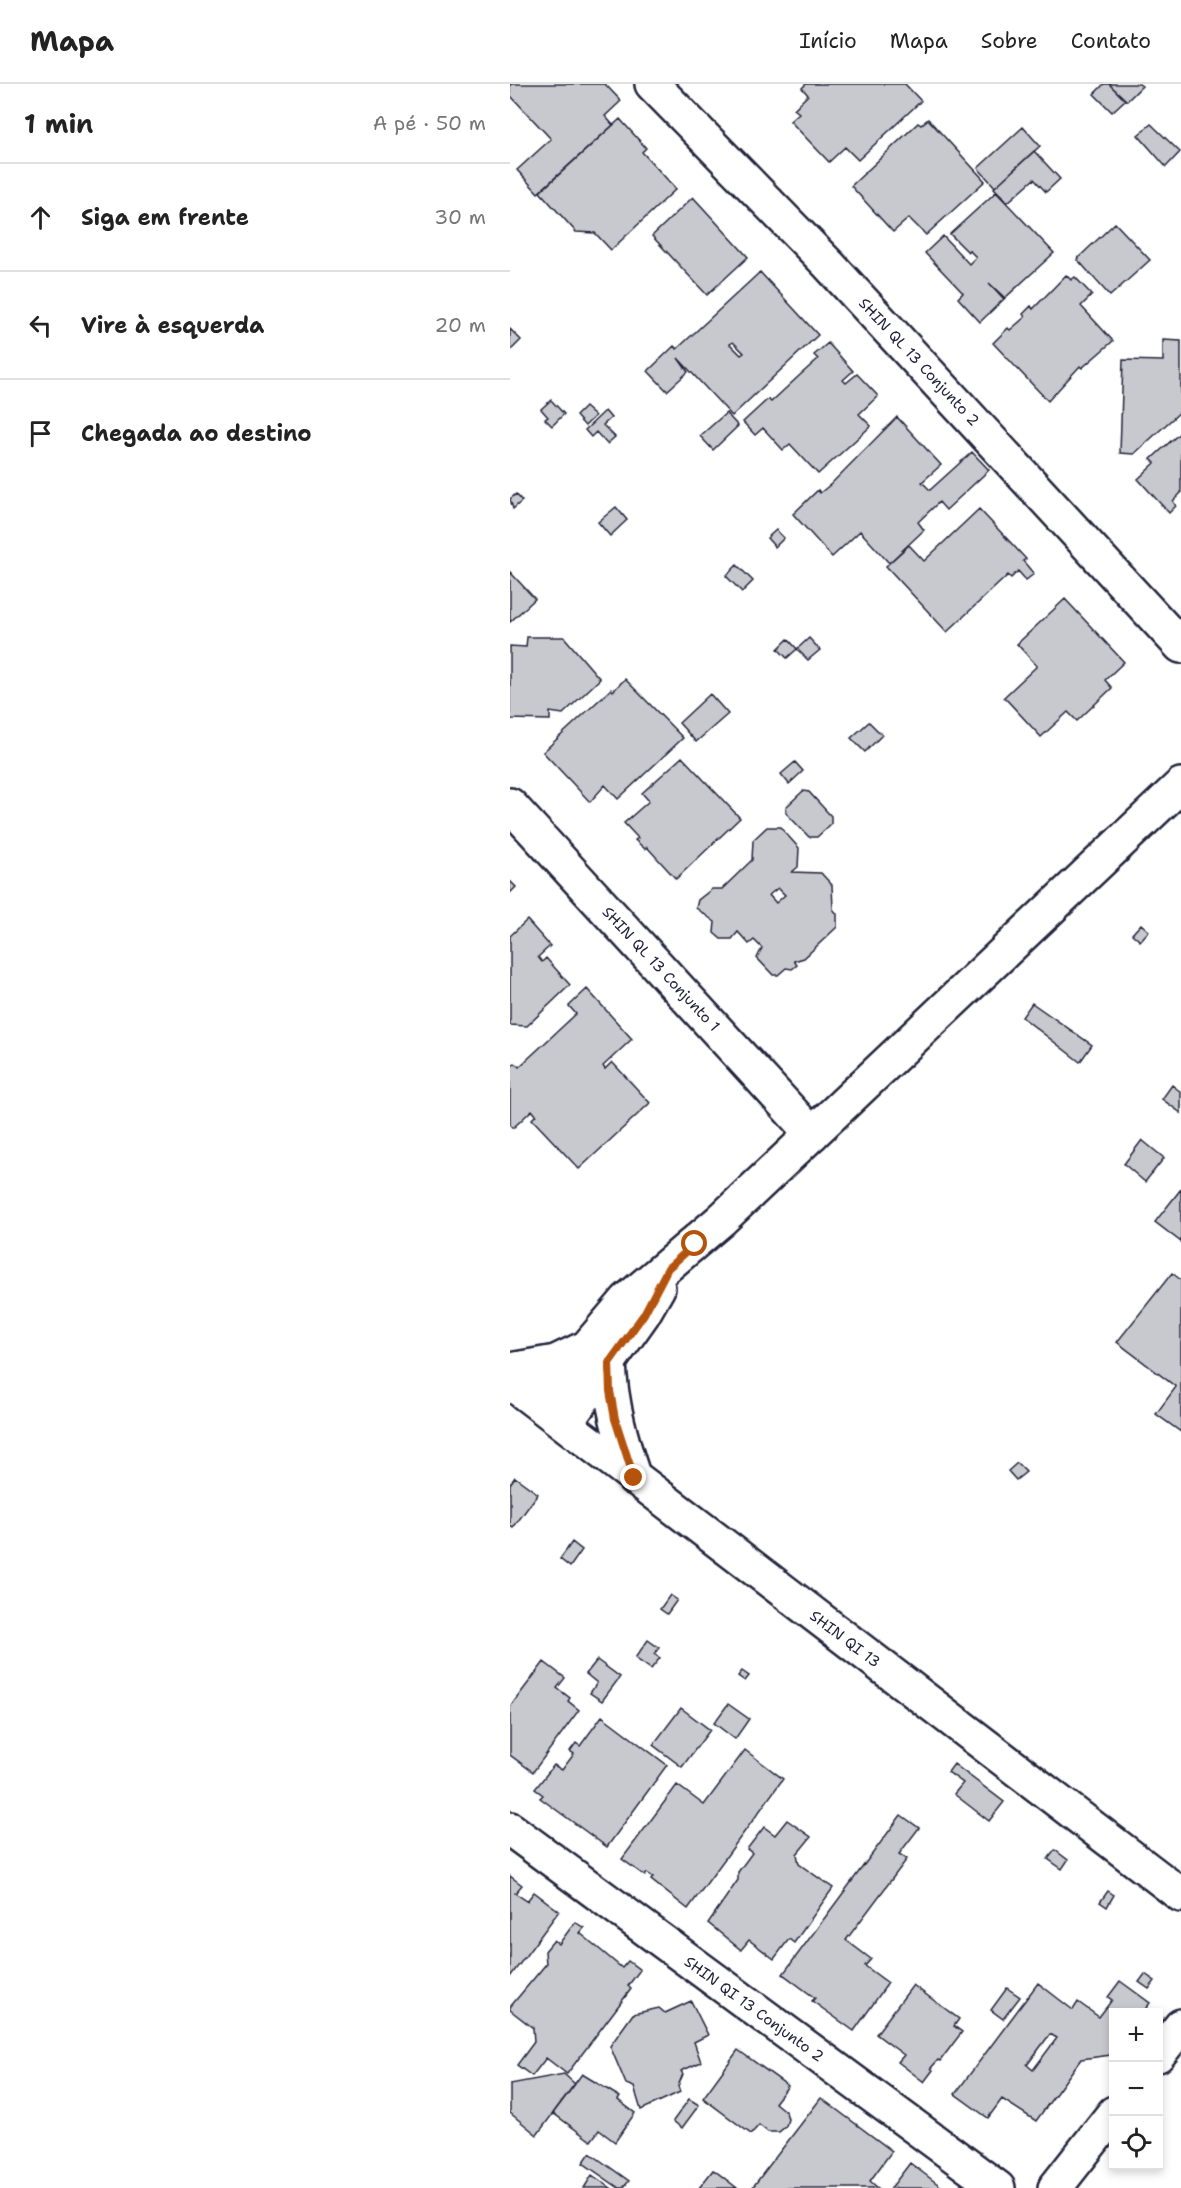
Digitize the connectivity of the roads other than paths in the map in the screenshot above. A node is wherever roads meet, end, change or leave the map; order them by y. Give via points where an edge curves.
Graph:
1 (652, 84) edge
2 (1181, 646) edge
3 (1181, 785) edge
4 (510, 805) edge
5 (812, 1134) junction
6 (597, 1356) junction
7 (510, 1370) edge
8 (510, 1382) edge
9 (538, 1404) junction
10 (565, 1424) junction
11 (634, 1478) junction
12 (510, 1829) edge
13 (1181, 1894) edge
14 (1181, 2026) edge
15 (1163, 2049) edge
16 (1111, 2116) edge
17 (998, 2188) edge
18 (1055, 2188) edge

1 - 2 street, SHIN QL 13 Conjunto 2 via 829,265
3 - 5 street
4 - 5 street, SHIN QL 13 Conjunto 1
5 - 6 street via 668,1268 644,1314
6 - 7 street
6 - 9 street
6 - 10 street
6 - 11 street
8 - 9 street, SHIN QI 13
9 - 10 street, SHIN QI 13
10 - 11 street, SHIN QI 13
11 - 13 street, SHIN QI 13
12 - 17 street, SHIN QI 13 Conjunto 2
14 - 15 street
16 - 18 street

